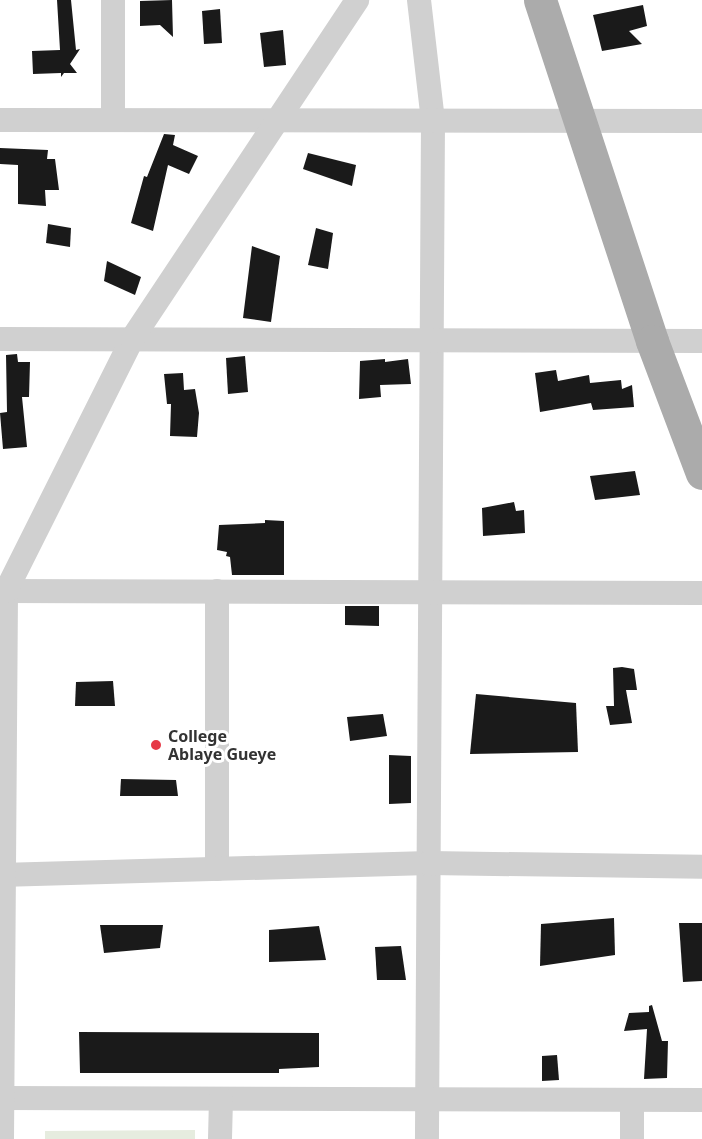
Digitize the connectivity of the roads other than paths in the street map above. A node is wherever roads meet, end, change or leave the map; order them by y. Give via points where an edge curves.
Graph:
1 (113, 0) edge
2 (357, 0) edge
3 (419, 0) edge
4 (540, 0) edge
5 (0, 120) edge
6 (113, 120) junction
7 (277, 121) junction
8 (702, 121) edge
9 (433, 122) junction
10 (580, 122) junction
11 (0, 339) edge
12 (132, 339) junction
13 (432, 340) junction
14 (652, 341) junction
15 (702, 341) edge
16 (702, 473) edge
17 (3, 591) edge
18 (218, 591) junction
19 (430, 592) junction
20 (702, 593) edge
21 (429, 863) junction
22 (702, 867) edge
23 (217, 869) junction
24 (2, 874) edge
25 (1, 1098) edge
26 (221, 1098) junction
27 (427, 1100) junction
28 (632, 1100) junction
29 (702, 1100) edge
30 (2, 1139) edge
31 (220, 1139) edge
32 (427, 1139) edge
33 (632, 1139) edge

1 - 6 street
2 - 7 street
3 - 9 street
4 - 10 main road
5 - 6 street
6 - 7 street
7 - 9 street
7 - 12 street
8 - 10 street
9 - 10 street
9 - 13 street
10 - 14 main road
11 - 12 street
12 - 13 street
12 - 17 street
13 - 14 street
13 - 19 street
14 - 15 street
14 - 16 main road
17 - 18 street
17 - 24 street
18 - 19 street
18 - 23 street
19 - 20 street
19 - 21 street
21 - 22 street
21 - 23 street
21 - 27 street
23 - 24 street
24 - 25 street
25 - 26 street
25 - 30 street
26 - 27 street
26 - 31 street
27 - 28 street
27 - 32 street
28 - 29 street
28 - 33 street

